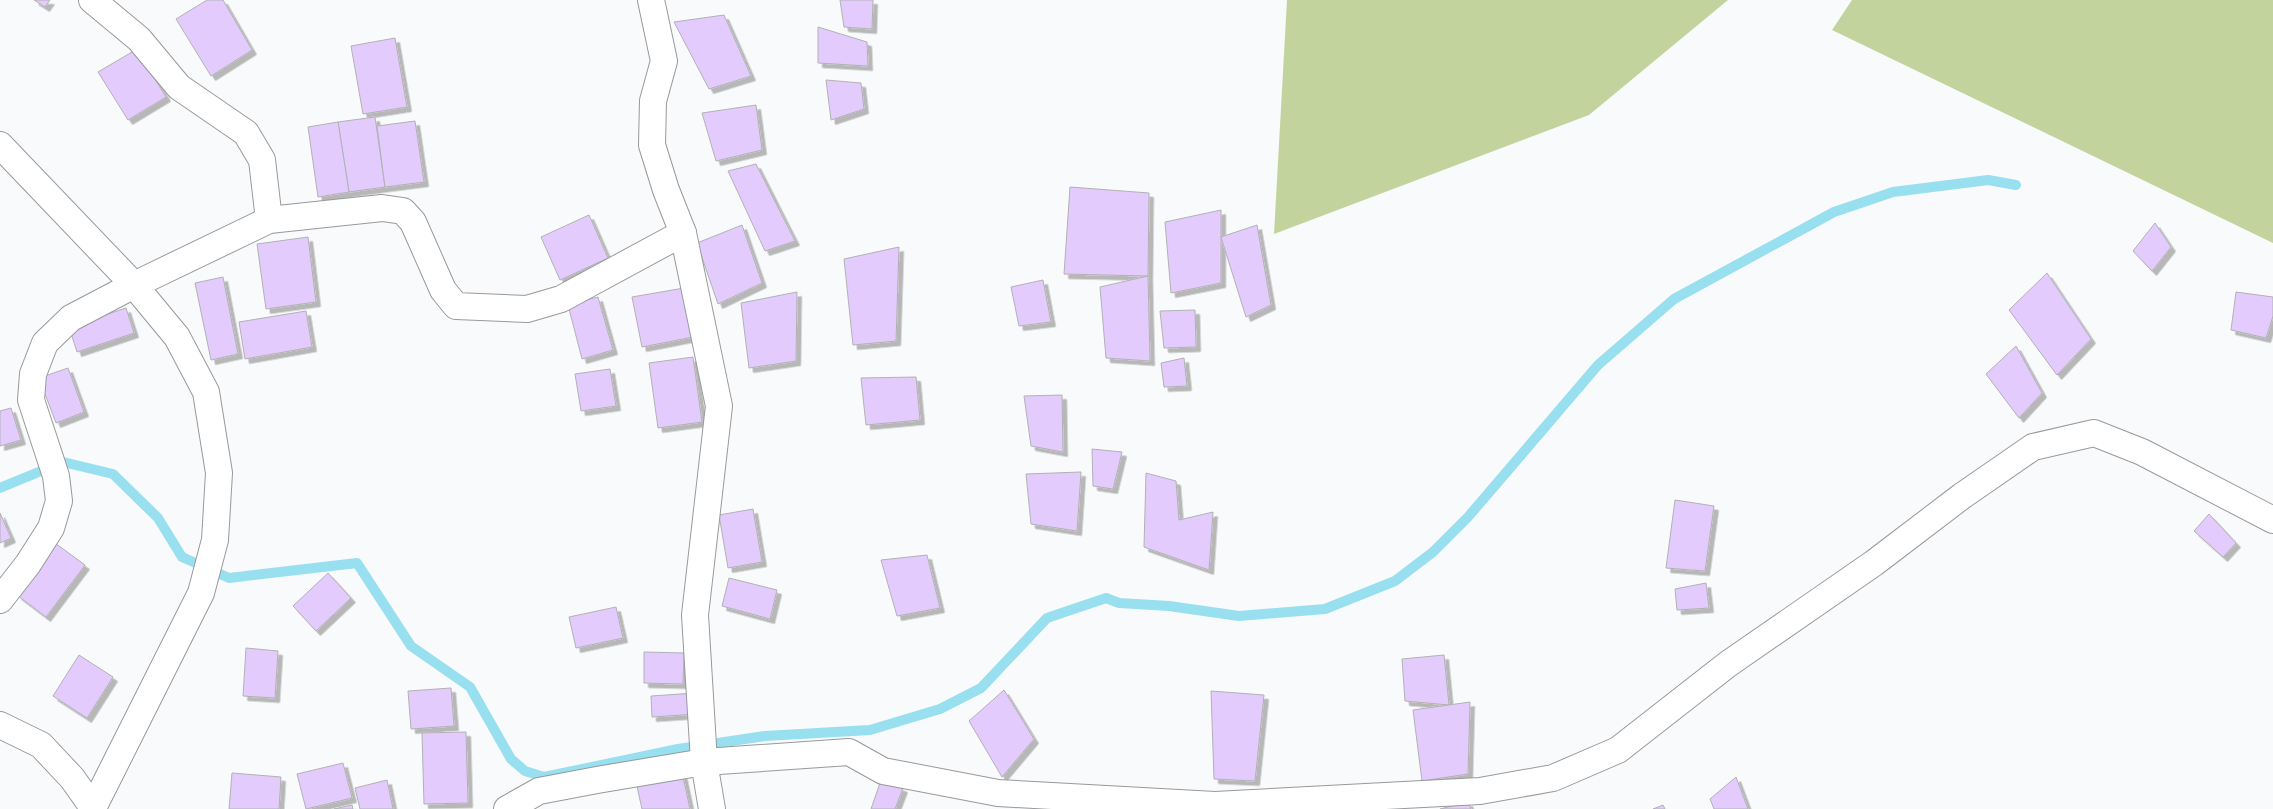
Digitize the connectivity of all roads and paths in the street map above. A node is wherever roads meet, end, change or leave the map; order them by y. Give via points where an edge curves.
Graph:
1 (92, 0) edge
2 (651, 0) edge
3 (0, 145) edge
4 (269, 220) junction
5 (683, 234) junction
6 (134, 284) junction
7 (2273, 520) edge
8 (0, 600) edge
9 (0, 725) edge
10 (703, 751) junction
11 (93, 808) edge
12 (507, 809) edge
13 (712, 809) edge

1 - 4 street via 139,39 179,87 246,133 262,160
2 - 5 street via 664,61 653,101 652,145
3 - 6 street
4 - 5 street via 382,208 403,211 413,222 443,290 456,306 528,309 561,298
4 - 6 street
5 - 10 street via 719,406 695,615
6 - 8 street via 71,318 45,343 33,374 31,400 52,464 58,501 51,528
6 - 11 street via 177,337 206,392 219,473 215,540 201,593
7 - 10 street via 2142,452 2094,433 2033,447 1728,664 1618,750 1553,778 1480,791 1216,805 998,793 883,771 849,752
9 - 11 street via 41,745 72,778
10 - 12 street via 539,791
10 - 13 street

